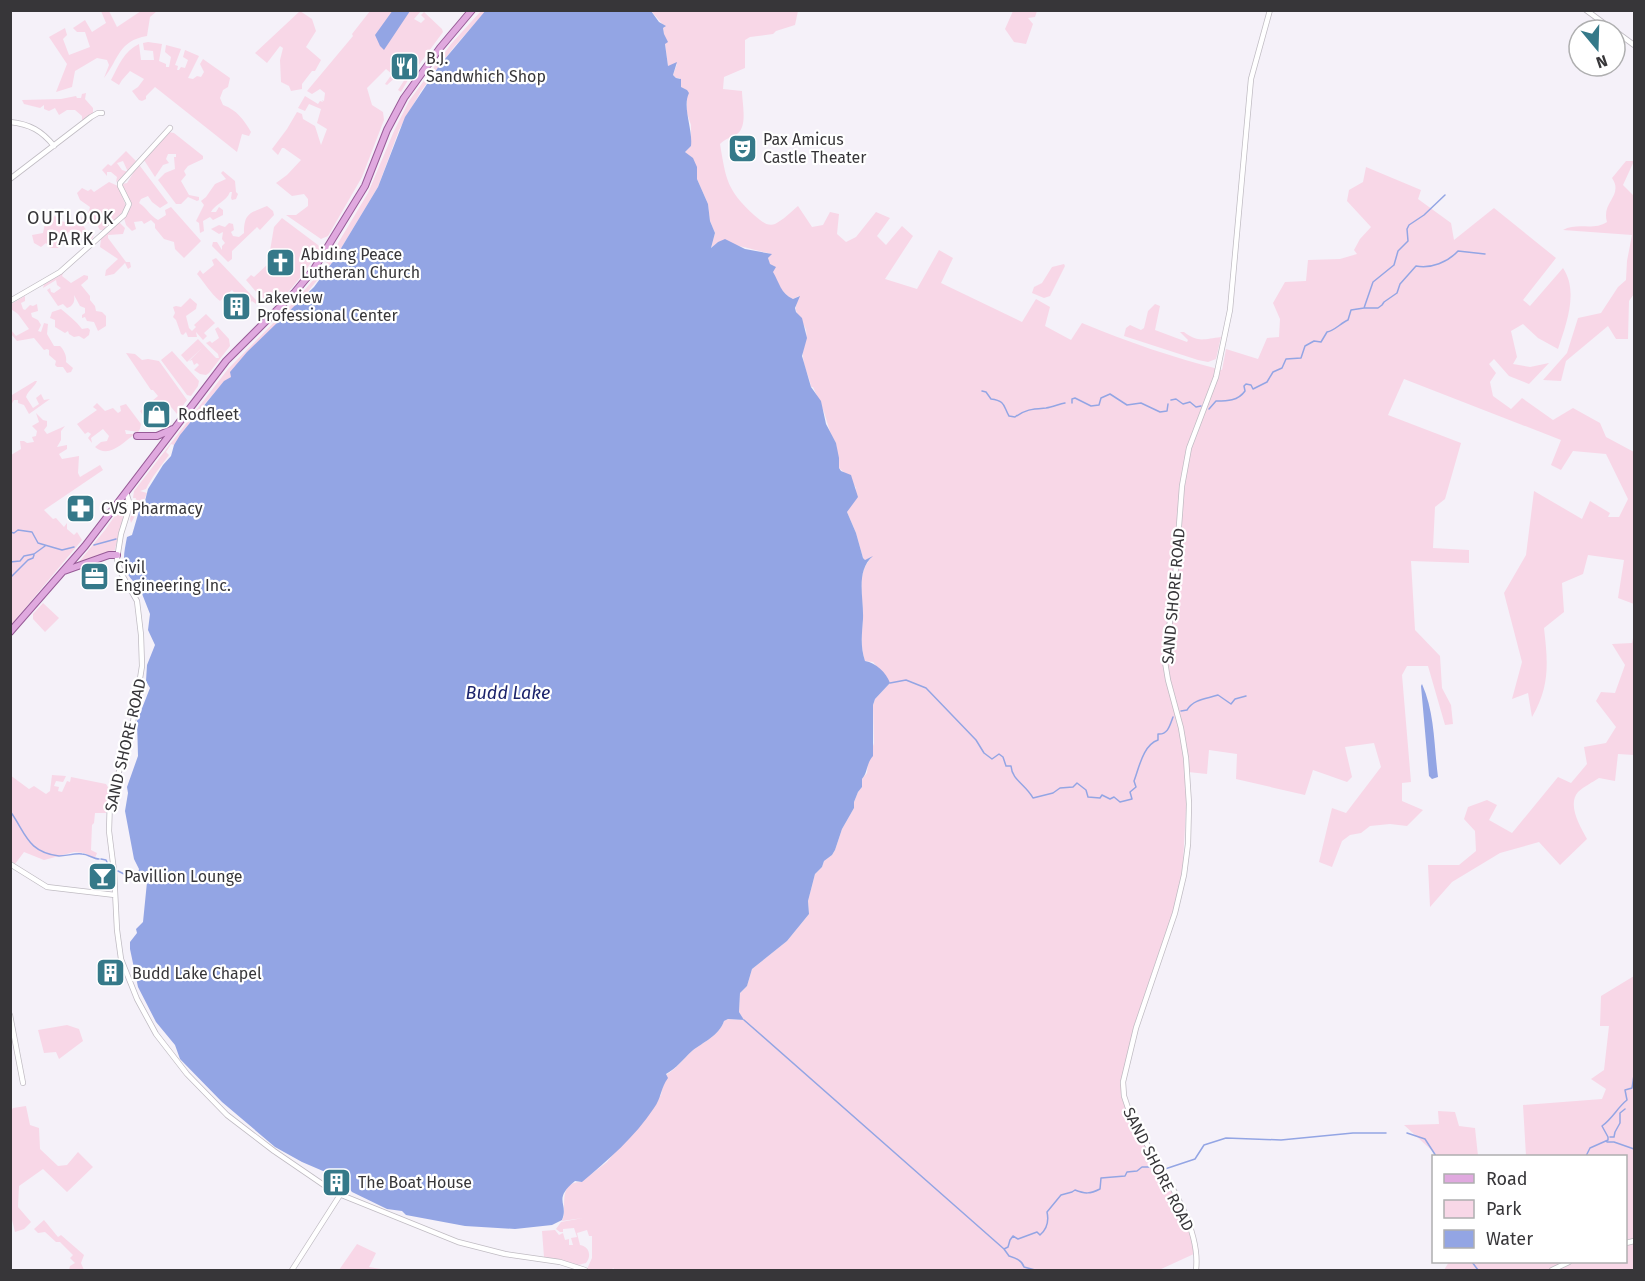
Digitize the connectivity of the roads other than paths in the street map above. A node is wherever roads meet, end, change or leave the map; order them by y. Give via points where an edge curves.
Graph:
1 (472, 10) edge
2 (1270, 10) edge
3 (102, 113) dead end
4 (10, 122) edge
5 (171, 128) dead end
6 (54, 146) junction
7 (10, 178) edge
8 (10, 302) edge
9 (176, 427) junction
10 (137, 436) dead end
11 (126, 492) junction
12 (117, 555) junction
13 (64, 571) junction
14 (10, 632) edge
15 (10, 864) edge
16 (115, 895) junction
17 (10, 1015) edge
18 (23, 1083) dead end
19 (340, 1195) junction
20 (1567, 1263) edge
21 (292, 1270) edge
22 (585, 1270) edge
23 (1196, 1270) edge
24 (1552, 1270) edge

1 - 9 main road via 404,98 365,186 317,264 295,292 230,356
2 - 23 street, SAND SHORE ROAD via 1251,74 1234,275 1225,335 1214,384 1185,467 1165,655 1186,758 1186,863 1170,928 1136,1028 1123,1086 1128,1110 1190,1225 1197,1253
3 - 6 street
4 - 6 street via 36,129
5 - 8 street via 120,183 129,204 124,215 60,272
6 - 7 street
9 - 10 main road via 158,436
9 - 11 main road
11 - 12 street via 130,505
11 - 13 main road
12 - 13 main road
12 - 16 street, SAND SHORE ROAD via 121,573 136,601 142,660 131,735 110,802
13 - 14 main road
15 - 16 street via 47,887
16 - 19 street, SAND SHORE ROAD via 124,968 145,1016 166,1049 235,1122
17 - 18 street
19 - 21 street
19 - 22 street, SAND SHORE ROAD via 468,1245
20 - 24 street

